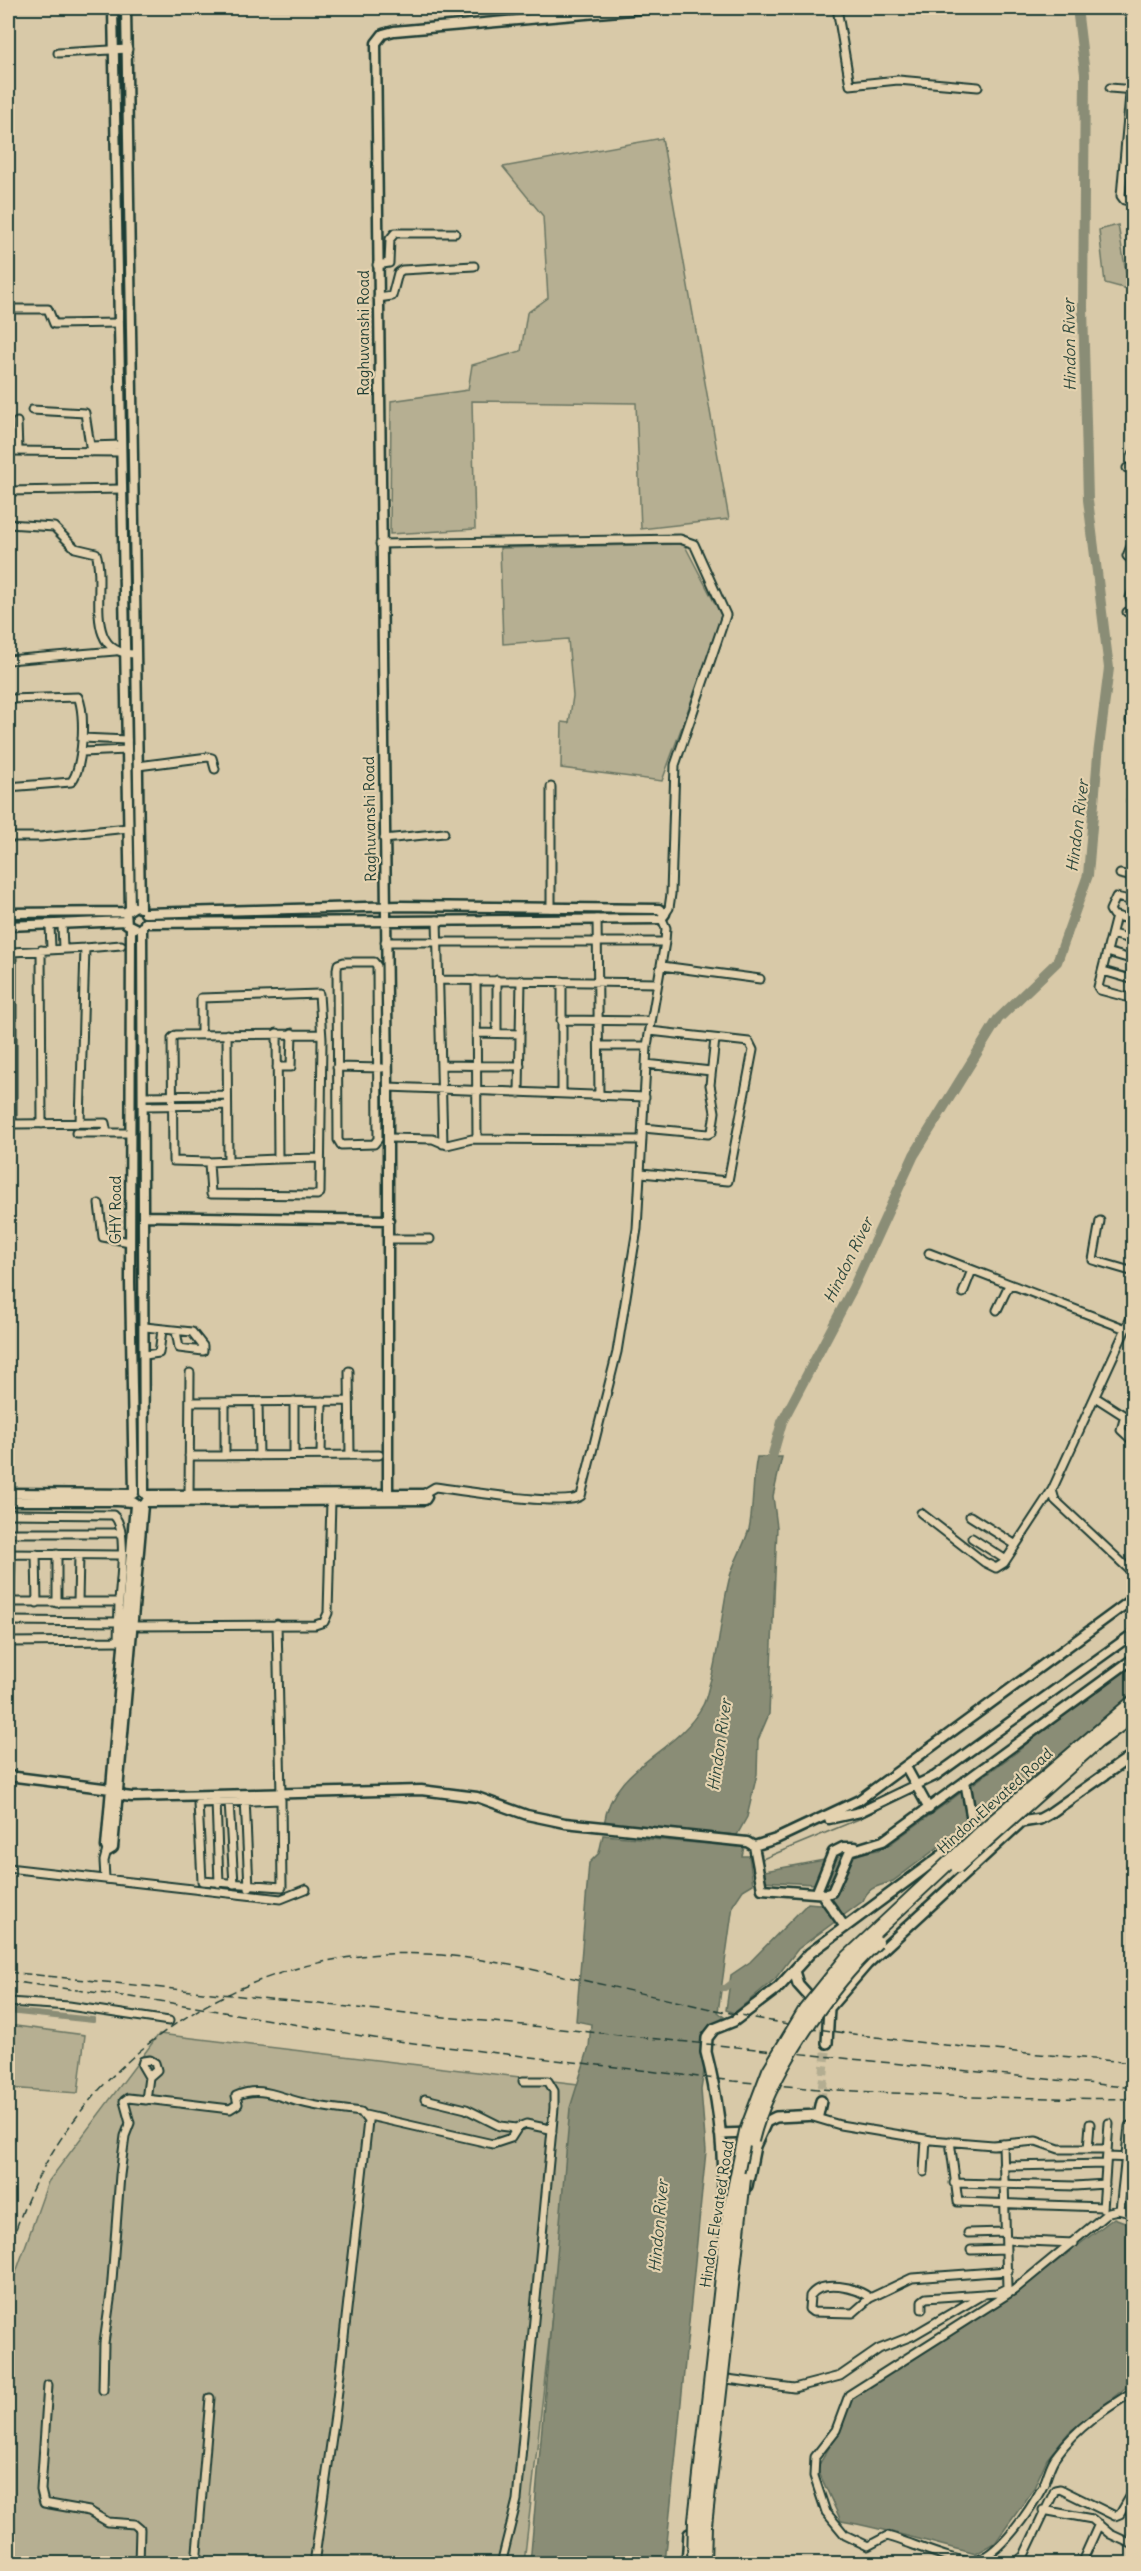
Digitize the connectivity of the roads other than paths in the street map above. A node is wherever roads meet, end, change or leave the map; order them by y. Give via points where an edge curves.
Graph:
1 (113, 8) edge
2 (126, 8) edge
3 (654, 8) edge
4 (837, 8) edge
5 (1124, 8) edge
6 (1134, 15) edge
7 (1134, 49) edge
8 (128, 50) junction
9 (114, 51) junction
10 (58, 53) dead end
11 (978, 87) dead end
12 (1110, 88) dead end
13 (1132, 89) edge
14 (1134, 201) edge
15 (454, 233) dead end
16 (377, 266) junction
17 (474, 266) dead end
18 (378, 298) junction
19 (8, 309) edge
20 (119, 323) junction
21 (32, 410) dead end
22 (17, 422) dead end
23 (121, 448) junction
24 (91, 449) junction
25 (8, 451) edge
26 (18, 451) junction
27 (122, 489) junction
28 (8, 491) edge
29 (8, 524) edge
30 (1134, 538) edge
31 (380, 544) junction
32 (1134, 562) edge
33 (1134, 588) edge
34 (1130, 598) dead end
35 (115, 651) junction
36 (125, 654) junction
37 (136, 654) junction
38 (8, 660) edge
39 (8, 699) edge
40 (82, 738) junction
41 (127, 745) junction
42 (82, 752) junction
43 (138, 766) junction
44 (215, 769) dead end
45 (8, 787) edge
46 (551, 787) dead end
47 (128, 828) junction
48 (444, 833) dead end
49 (8, 837) edge
50 (384, 839) junction
51 (1120, 874) dead end
52 (1134, 878) edge
53 (1134, 901) edge
54 (384, 907) junction
55 (551, 908) junction
56 (143, 910) junction
57 (8, 913) edge
58 (664, 916) junction
59 (1116, 916) junction
60 (128, 917) junction
61 (597, 919) junction
62 (437, 920) junction
63 (384, 921) junction
64 (1134, 921) edge
65 (62, 925) junction
66 (143, 925) junction
67 (50, 926) junction
68 (8, 927) edge
69 (1112, 934) junction
70 (1134, 940) edge
71 (438, 941) junction
72 (597, 941) junction
73 (385, 942) junction
74 (665, 942) junction
75 (121, 945) dead end
76 (51, 948) junction
77 (63, 948) junction
78 (85, 948) junction
79 (41, 950) junction
80 (1107, 952) junction
81 (1134, 960) edge
82 (662, 966) junction
83 (1102, 971) junction
84 (760, 979) dead end
85 (439, 980) junction
86 (476, 980) junction
87 (497, 980) junction
88 (521, 980) junction
89 (1134, 980) edge
90 (562, 981) junction
91 (598, 981) junction
92 (658, 983) junction
93 (1134, 999) edge
94 (561, 1020) junction
95 (599, 1020) junction
96 (651, 1021) junction
97 (650, 1031) junction
98 (291, 1033) junction
99 (477, 1033) junction
100 (497, 1033) junction
101 (201, 1034) junction
102 (227, 1034) junction
103 (277, 1034) junction
104 (320, 1034) junction
105 (520, 1034) junction
106 (715, 1038) junction
107 (600, 1046) junction
108 (647, 1046) junction
109 (646, 1064) junction
110 (441, 1065) junction
111 (477, 1065) junction
112 (520, 1066) junction
113 (277, 1067) junction
114 (337, 1067) junction
115 (383, 1069) junction
116 (711, 1071) junction
117 (388, 1087) junction
118 (441, 1088) junction
119 (477, 1092) junction
120 (519, 1093) junction
121 (562, 1094) junction
122 (227, 1095) junction
123 (599, 1095) junction
124 (172, 1096) junction
125 (645, 1097) junction
126 (143, 1101) junction
127 (227, 1105) junction
128 (172, 1106) junction
129 (80, 1123) junction
130 (42, 1124) junction
131 (643, 1128) junction
132 (76, 1133) dead end
133 (107, 1133) junction
134 (130, 1133) junction
135 (389, 1138) junction
136 (477, 1139) junction
137 (642, 1140) junction
138 (443, 1144) junction
139 (320, 1158) junction
140 (278, 1159) junction
141 (228, 1161) junction
142 (208, 1162) junction
143 (641, 1173) junction
144 (99, 1204) dead end
145 (144, 1216) junction
146 (388, 1220) junction
147 (1100, 1221) dead end
148 (389, 1239) junction
149 (430, 1239) dead end
150 (130, 1242) junction
151 (929, 1253) dead end
152 (972, 1270) junction
153 (1134, 1272) edge
154 (1009, 1285) junction
155 (963, 1293) dead end
156 (997, 1310) dead end
157 (1134, 1311) edge
158 (145, 1327) junction
159 (1126, 1329) junction
160 (162, 1330) junction
161 (176, 1331) dead end
162 (145, 1355) junction
163 (349, 1371) dead end
164 (190, 1373) dead end
165 (1095, 1397) junction
166 (258, 1401) junction
167 (294, 1401) junction
168 (322, 1401) junction
169 (350, 1401) junction
170 (190, 1402) junction
171 (225, 1402) junction
172 (1125, 1416) junction
173 (1134, 1422) edge
174 (1134, 1442) edge
175 (294, 1455) junction
176 (321, 1455) junction
177 (350, 1455) junction
178 (379, 1455) dead end
179 (189, 1456) junction
180 (225, 1456) junction
181 (259, 1456) junction
182 (1052, 1490) junction
183 (8, 1493) edge
184 (189, 1494) junction
185 (388, 1494) junction
186 (423, 1494) junction
187 (139, 1499) junction
188 (8, 1500) edge
189 (332, 1500) junction
190 (921, 1513) dead end
191 (8, 1514) edge
192 (970, 1516) dead end
193 (8, 1533) edge
194 (121, 1533) junction
195 (972, 1538) dead end
196 (1016, 1545) junction
197 (9, 1554) edge
198 (36, 1554) junction
199 (57, 1554) junction
200 (79, 1554) junction
201 (122, 1555) junction
202 (1006, 1560) junction
203 (1134, 1574) edge
204 (1134, 1598) edge
205 (9, 1602) edge
206 (78, 1602) junction
207 (118, 1602) junction
208 (37, 1603) junction
209 (57, 1603) junction
210 (8, 1621) edge
211 (118, 1622) junction
212 (277, 1624) junction
213 (132, 1626) junction
214 (1134, 1633) edge
215 (8, 1642) edge
216 (1134, 1658) edge
217 (1134, 1701) edge
218 (1134, 1715) edge
219 (1134, 1754) edge
220 (906, 1767) junction
221 (8, 1776) edge
222 (966, 1783) junction
223 (916, 1786) junction
224 (114, 1790) junction
225 (281, 1794) junction
226 (245, 1798) junction
227 (216, 1799) junction
228 (229, 1802) junction
229 (927, 1805) junction
230 (821, 1819) junction
231 (1021, 1822) junction
232 (974, 1829) junction
233 (861, 1847) junction
234 (754, 1849) junction
235 (107, 1850) joint
236 (8, 1868) edge
237 (927, 1868) junction
238 (105, 1878) junction
239 (221, 1883) junction
240 (234, 1884) junction
241 (249, 1885) junction
242 (306, 1889) dead end
243 (219, 1892) junction
244 (819, 1892) junction
245 (947, 1892) junction
246 (249, 1895) junction
247 (843, 1924) junction
248 (794, 1971) junction
249 (8, 2002) edge
250 (829, 2008) junction
251 (169, 2021) dead end
252 (827, 2043) tunnel mouth
253 (149, 2077) dead end
254 (523, 2081) dead end
255 (146, 2099) junction
256 (425, 2099) dead end
257 (822, 2101) tunnel mouth
258 (365, 2115) junction
259 (813, 2117) junction
260 (1109, 2123) dead end
261 (1090, 2124) dead end
262 (1129, 2126) dead end
263 (518, 2127) junction
264 (552, 2132) junction
265 (761, 2133) junction
266 (720, 2134) junction
267 (926, 2139) junction
268 (950, 2141) junction
269 (1003, 2144) junction
270 (1088, 2149) junction
271 (1107, 2157) junction
272 (1130, 2158) edge
273 (1004, 2166) junction
274 (924, 2172) dead end
275 (954, 2183) junction
276 (1004, 2183) junction
277 (1105, 2184) junction
278 (1004, 2202) junction
279 (1103, 2206) junction
280 (1120, 2210) junction
281 (1134, 2214) edge
282 (1102, 2218) junction
283 (1005, 2232) junction
284 (968, 2233) dead end
285 (1006, 2241) junction
286 (1074, 2242) junction
287 (1006, 2249) junction
288 (971, 2250) dead end
289 (1008, 2271) junction
290 (984, 2294) junction
291 (870, 2298) junction
292 (922, 2308) dead end
293 (706, 2377) junction
294 (724, 2379) junction
295 (48, 2385) dead end
296 (103, 2390) dead end
297 (1134, 2391) edge
298 (210, 2398) dead end
299 (1133, 2494) edge
300 (1043, 2510) junction
301 (1099, 2524) junction
302 (1134, 2546) edge
303 (1020, 2561) edge
304 (502, 2562) edge
305 (139, 2564) edge
306 (196, 2564) edge
307 (314, 2564) edge
308 (687, 2564) edge
309 (694, 2564) edge
310 (703, 2564) edge
311 (1035, 2564) edge
312 (1081, 2564) edge

1 - 9 street, GHY Road
2 - 8 street, GHY Road
3 - 16 street, Raghuvanshi Road via 394,31 380,36 376,44
4 - 11 street via 849,85 898,80
5 - 6 street
7 - 13 street
8 - 9 street
8 - 37 street, GHY Road
9 - 10 street
9 - 20 street, GHY Road
12 - 13 street
13 - 14 street via 1121,196
15 - 16 street via 395,233 390,239 389,263
16 - 18 street, Raghuvanshi Road
17 - 18 street via 402,270 393,296
18 - 31 street, Raghuvanshi Road
19 - 20 street via 48,309 54,324
20 - 23 street, GHY Road
21 - 24 street via 86,413
22 - 26 street
23 - 24 street
23 - 27 street, GHY Road
24 - 26 street
25 - 26 street
27 - 28 street
27 - 36 street, GHY Road
29 - 35 street via 54,527 75,548 96,553 100,623 106,641
30 - 32 street via 1126,556
31 - 50 street, Raghuvanshi Road
31 - 58 street via 680,539 694,544 723,604 726,619 675,765 672,884 670,906
33 - 34 street
35 - 36 street
35 - 38 street
36 - 37 street
36 - 41 street, GHY Road
37 - 43 street, GHY Road
39 - 40 street via 78,697
40 - 41 street
40 - 42 street
41 - 42 street
41 - 47 street, GHY Road
42 - 45 street via 71,782
43 - 44 street via 208,757
43 - 56 street, GHY Road
46 - 55 street
47 - 49 street
47 - 60 street, GHY Road
48 - 50 street
50 - 54 street, Raghuvanshi Road
51 - 52 street
53 - 59 street via 1114,898 1110,910
54 - 55 street
54 - 56 street
54 - 63 street, Raghuvanshi Road
55 - 58 street via 659,909
56 - 60 street
56 - 66 street, GHY Road
57 - 60 street
58 - 61 street
58 - 74 street
59 - 64 street
59 - 69 street
60 - 65 street
60 - 66 street
60 - 134 street, GHY Road
61 - 62 street
61 - 72 street
62 - 63 street
62 - 71 street
63 - 66 street
63 - 73 street, Raghuvanshi Road
65 - 67 street
65 - 77 street
66 - 126 street, GHY Road
67 - 68 street
67 - 76 street
69 - 70 street
69 - 80 street
71 - 72 street
71 - 73 street
71 - 85 street
72 - 74 street
72 - 91 street
73 - 115 street, Raghuvanshi Road
74 - 82 street
75 - 78 street
76 - 77 street
76 - 79 street
77 - 78 street
78 - 129 street
79 - 130 street
79 - 130 street via 11,954 11,1121
80 - 81 street
80 - 83 street
82 - 84 street
82 - 92 street
83 - 89 street
83 - 93 street via 1100,990
85 - 86 street
85 - 110 street
86 - 87 street
86 - 99 street
87 - 88 street
87 - 100 street
88 - 90 street
88 - 105 street
90 - 91 street
90 - 94 street
91 - 92 street
91 - 95 street
92 - 96 street
94 - 95 street
94 - 121 street
95 - 96 street
95 - 107 street
96 - 97 street
97 - 106 street
97 - 108 street
98 - 103 street
98 - 104 street
98 - 113 street via 291,1067
99 - 100 street
99 - 111 street
100 - 105 street
101 - 102 street
101 - 104 street via 201,998 319,994
101 - 124 street via 172,1036
102 - 103 street
102 - 122 street
103 - 113 street
104 - 139 street
105 - 112 street
106 - 116 street
106 - 143 street via 749,1042 753,1047 729,1180
107 - 108 street
107 - 123 street
108 - 109 street
109 - 116 street
109 - 125 street
110 - 111 street
110 - 118 street
111 - 112 street
111 - 119 street
112 - 120 street
113 - 140 street
114 - 115 street
114 - 115 street via 341,1145 378,1141
114 - 115 street via 338,966 344,962 371,962 377,966
115 - 117 street, Raghuvanshi Road
116 - 131 street via 715,1115 711,1134
117 - 118 street
117 - 135 street, Raghuvanshi Road
118 - 119 street
118 - 138 street
119 - 120 street
119 - 136 street
120 - 121 street
121 - 123 street
122 - 124 street
122 - 127 street
123 - 125 street
124 - 126 street
124 - 128 street
125 - 131 street
126 - 128 street
126 - 145 street, GHY Road
127 - 128 street
127 - 141 street
128 - 142 street via 173,1161
129 - 130 street
129 - 133 street via 106,1123
131 - 137 street
132 - 133 street
133 - 134 street
134 - 150 street, GHY Road
135 - 138 street via 433,1139
135 - 146 street, Raghuvanshi Road
136 - 137 street
136 - 138 street
137 - 143 street
139 - 140 street
139 - 142 street via 317,1195 212,1194
140 - 141 street
141 - 142 street
143 - 186 street via 637,1229 617,1352 581,1496 575,1500 534,1499 435,1487
144 - 150 street via 103,1237
145 - 146 street
145 - 158 street, GHY Road
146 - 148 street, Raghuvanshi Road
147 - 153 street via 1093,1260
148 - 149 street
148 - 185 street, Raghuvanshi Road
150 - 187 street, GHY Road
151 - 152 street
152 - 154 street
152 - 155 street
154 - 156 street
154 - 159 street
157 - 159 street
158 - 160 street
158 - 162 street, GHY Road
159 - 165 street
160 - 161 street
160 - 162 street via 159,1353
162 - 187 street, GHY Road
163 - 169 street
164 - 170 street
165 - 172 street
165 - 182 street
166 - 167 street
166 - 171 street
166 - 181 street
167 - 168 street
167 - 175 street
168 - 169 street
168 - 176 street
169 - 177 street
170 - 171 street
170 - 179 street
171 - 180 street
172 - 173 street
172 - 174 street via 1121,1430
175 - 176 street
175 - 181 street
176 - 177 street
177 - 178 street
179 - 180 street
179 - 184 street
180 - 181 street
182 - 196 street
182 - 203 street via 1055,1500
183 - 187 street
184 - 185 street
184 - 187 street
185 - 186 street
186 - 189 street via 426,1500
187 - 188 street
187 - 189 street
187 - 213 street
187 - 224 street
189 - 212 street via 328,1618 315,1625
190 - 202 street via 990,1567 1000,1566
191 - 194 street via 113,1515
192 - 196 street
193 - 194 street
194 - 201 street
195 - 202 street
196 - 202 street
197 - 198 street
197 - 205 street
198 - 199 street
198 - 208 street
199 - 200 street
199 - 209 street
200 - 201 street
200 - 206 street
201 - 207 street
204 - 220 street
205 - 208 street
206 - 207 street
206 - 209 street
207 - 211 street
208 - 209 street
210 - 211 street
211 - 215 street via 118,1641
212 - 213 street
212 - 225 street
213 - 224 street
214 - 223 street via 953,1765
216 - 222 street
217 - 309 highway, Hindon Elevated Road, bridge via 990,1824 846,1959 805,2010 770,2070 746,2131 729,2213 694,2520
218 - 310 highway, Hindon Elevated Road, bridge via 997,1829 867,1951 821,2008 780,2071 754,2133 739,2207
219 - 231 main road via 1049,1814
220 - 223 street
220 - 230 street via 859,1800
221 - 224 street
222 - 229 street
222 - 232 street
223 - 229 street
223 - 230 street via 860,1812
224 - 227 street via 132,1797
224 - 235 street via 113,1848
225 - 226 street
225 - 234 street via 443,1792 477,1797 527,1815 600,1828 738,1842
226 - 227 street
226 - 228 street
226 - 241 street
226 - 241 street via 280,1800 282,1887
227 - 228 street
227 - 239 street
227 - 239 street via 198,1803 198,1814 202,1881
228 - 240 street
229 - 233 street via 883,1841
230 - 234 street
231 - 232 main road via 997,1812
231 - 245 main road
232 - 237 main road
233 - 244 street via 847,1854 832,1892
233 - 244 street via 843,1847 832,1853
234 - 244 street via 760,1886 768,1891
235 - 238 street
236 - 238 street
237 - 245 main road
237 - 247 main road
238 - 243 street
239 - 240 street
239 - 243 street
240 - 241 street
241 - 246 street
242 - 246 street via 281,1899
243 - 246 street
244 - 247 street
245 - 250 main road via 867,1964
247 - 248 main road
248 - 250 main road via 806,1995 817,2005
248 - 266 main road via 735,2021 714,2029 707,2038
249 - 251 street via 69,2006
250 - 252 main road
253 - 255 street
254 - 264 street via 545,2080 552,2086
255 - 258 street via 230,2109 238,2104 236,2096 259,2092
255 - 296 street via 124,2101 130,2123 120,2175
256 - 263 street via 466,2109 500,2126
257 - 259 main road via 818,2115
258 - 263 street via 492,2144 511,2138
258 - 307 street via 367,2145
259 - 265 main road via 776,2117 766,2122
259 - 267 street via 840,2126
260 - 271 street
261 - 270 street
262 - 272 street
263 - 264 street via 542,2126
264 - 304 street via 517,2500
265 - 266 main road
265 - 294 main road via 752,2157 739,2233
266 - 293 main road via 723,2210
267 - 268 street
267 - 274 street
268 - 269 street
268 - 275 street
269 - 270 street via 1036,2141 1059,2149
269 - 273 street
270 - 271 street
271 - 272 street
271 - 273 street
271 - 277 street
272 - 280 street
273 - 276 street
275 - 276 street
275 - 278 street via 958,2202
276 - 277 street
276 - 278 street
277 - 279 street
278 - 279 street
278 - 283 street
279 - 282 street
280 - 281 street
280 - 282 street
282 - 286 street
283 - 284 street
283 - 285 street
285 - 286 street
285 - 287 street
286 - 297 street via 1002,2298 850,2393 836,2430 813,2462 824,2508 841,2532 863,2545 874,2545 887,2536 976,2560 994,2550 1016,2526 1043,2487 1057,2454 1100,2411
287 - 288 street
287 - 289 street
289 - 290 street via 1005,2290
289 - 291 street via 923,2276
290 - 292 street via 926,2298
290 - 294 street via 912,2336 879,2349 840,2376 794,2388
291 - 291 street via 855,2288 816,2290 810,2296 809,2309 853,2313
293 - 294 street
293 - 308 main road
294 - 310 main road
295 - 305 street via 41,2490 44,2503 89,2511 108,2522 134,2524 140,2529
298 - 306 street
299 - 300 street via 1120,2514 1113,2516 1057,2489
300 - 301 street via 1085,2517
300 - 303 street
301 - 302 street
301 - 312 street
303 - 311 street

